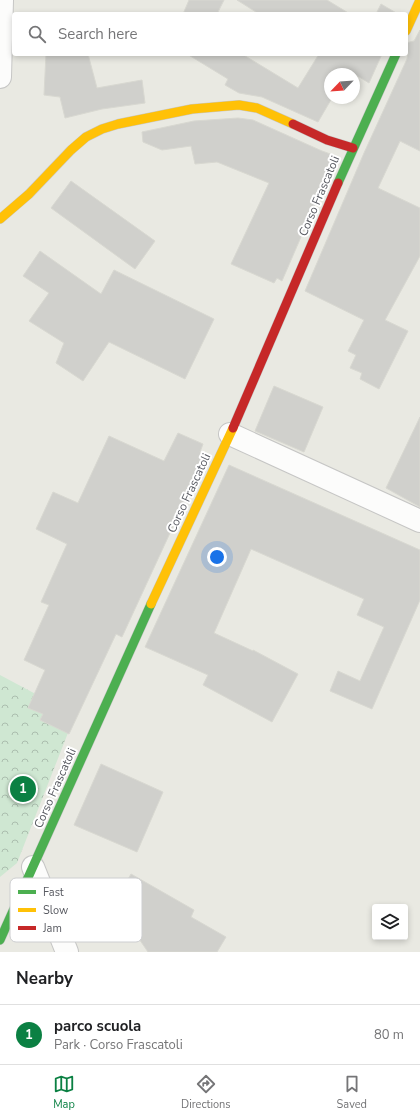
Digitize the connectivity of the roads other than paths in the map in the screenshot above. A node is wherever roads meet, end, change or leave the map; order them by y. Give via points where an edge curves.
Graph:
1 (2, 0) edge
2 (420, 0) edge
3 (408, 27) edge
4 (395, 56) edge
5 (0, 77) edge
6 (353, 148) junction
7 (0, 220) edge
8 (230, 434) junction
9 (420, 521) edge
10 (36, 861) junction
11 (27, 878) edge
12 (42, 878) edge
13 (10, 911) edge
14 (2, 927) edge
15 (64, 942) edge
16 (67, 952) edge

1 - 5 street
2 - 3 street
4 - 6 street, Corso Frascatoli
6 - 7 street via 327,140 257,108 239,105 192,109 118,124 102,129 76,146
6 - 8 street, Corso Frascatoli
8 - 9 street
8 - 10 street, Corso Frascatoli via 126,657
10 - 11 street, Corso Frascatoli
10 - 12 street
13 - 14 street, Corso Frascatoli
15 - 16 street

